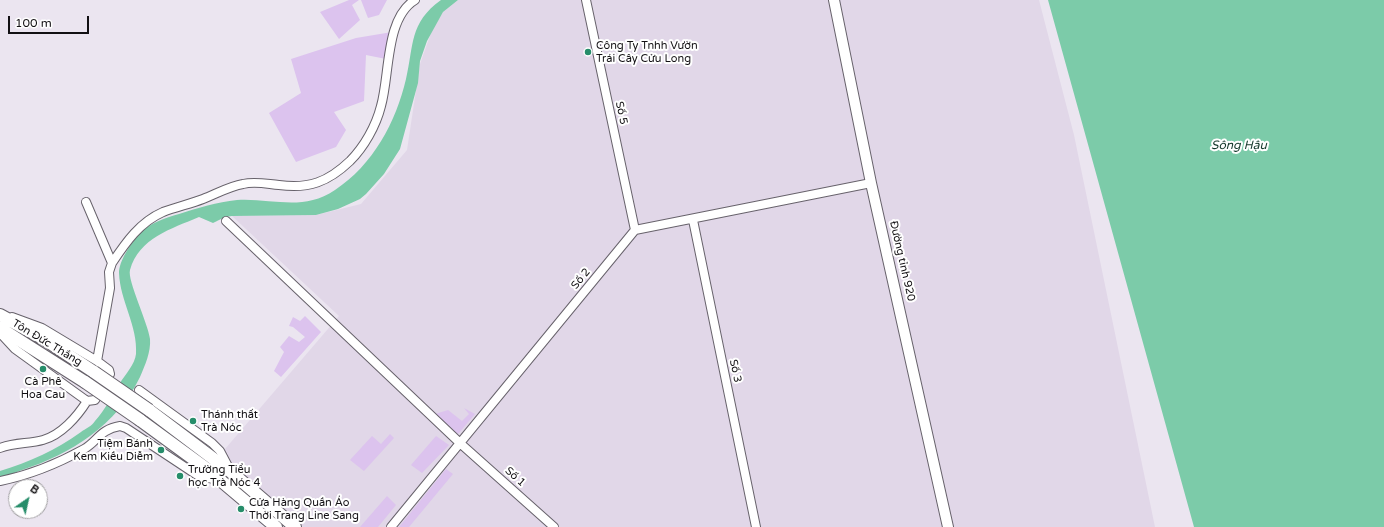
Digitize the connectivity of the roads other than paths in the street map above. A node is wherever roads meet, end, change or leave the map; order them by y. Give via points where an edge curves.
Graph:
1 (415, 0) edge
2 (586, 0) edge
3 (834, 0) edge
4 (871, 183) junction
5 (86, 202) dead end
6 (693, 220) junction
7 (226, 221) dead end
8 (635, 230) junction
9 (111, 267) junction
10 (0, 314) edge
11 (0, 328) edge
12 (0, 333) edge
13 (29, 346) junction
14 (17, 351) junction
15 (95, 366) junction
16 (139, 390) dead end
17 (87, 402) junction
18 (461, 444) junction
19 (0, 448) edge
20 (231, 472) junction
21 (0, 481) edge
22 (222, 481) junction
23 (276, 527) edge
24 (295, 527) edge
25 (391, 527) edge
26 (554, 527) edge
27 (756, 527) edge
28 (948, 527) edge

1 - 9 street via 407,5 398,20 378,115 366,139 349,162 331,176 312,185 302,187 242,184 161,213 130,236
2 - 8 street, Số 5
3 - 4 main road, Đường tỉnh 920
4 - 6 street
4 - 28 main road, Đường tỉnh 920
5 - 9 street
6 - 8 street
6 - 27 street, Số 3
7 - 18 street, Số 1
8 - 18 street, Số 2
9 - 15 street via 110,288
10 - 15 highway, Tôn Đức Thắng via 37,331
11 - 13 highway, Tôn Đức Thắng
12 - 14 street
13 - 14 street via 22,345
13 - 22 highway, Tôn Đức Thắng, bridge via 140,420
14 - 17 street
15 - 17 street via 109,370 110,374 95,400
15 - 20 highway, Tôn Đức Thắng, bridge
16 - 20 street via 212,443
17 - 19 street via 73,420 49,438
18 - 25 street, Số 2
18 - 26 street, Số 1
20 - 24 highway, Tôn Đức Thắng
21 - 22 street via 41,471 86,448 101,434 120,426 197,475
22 - 23 highway, Tôn Đức Thắng

